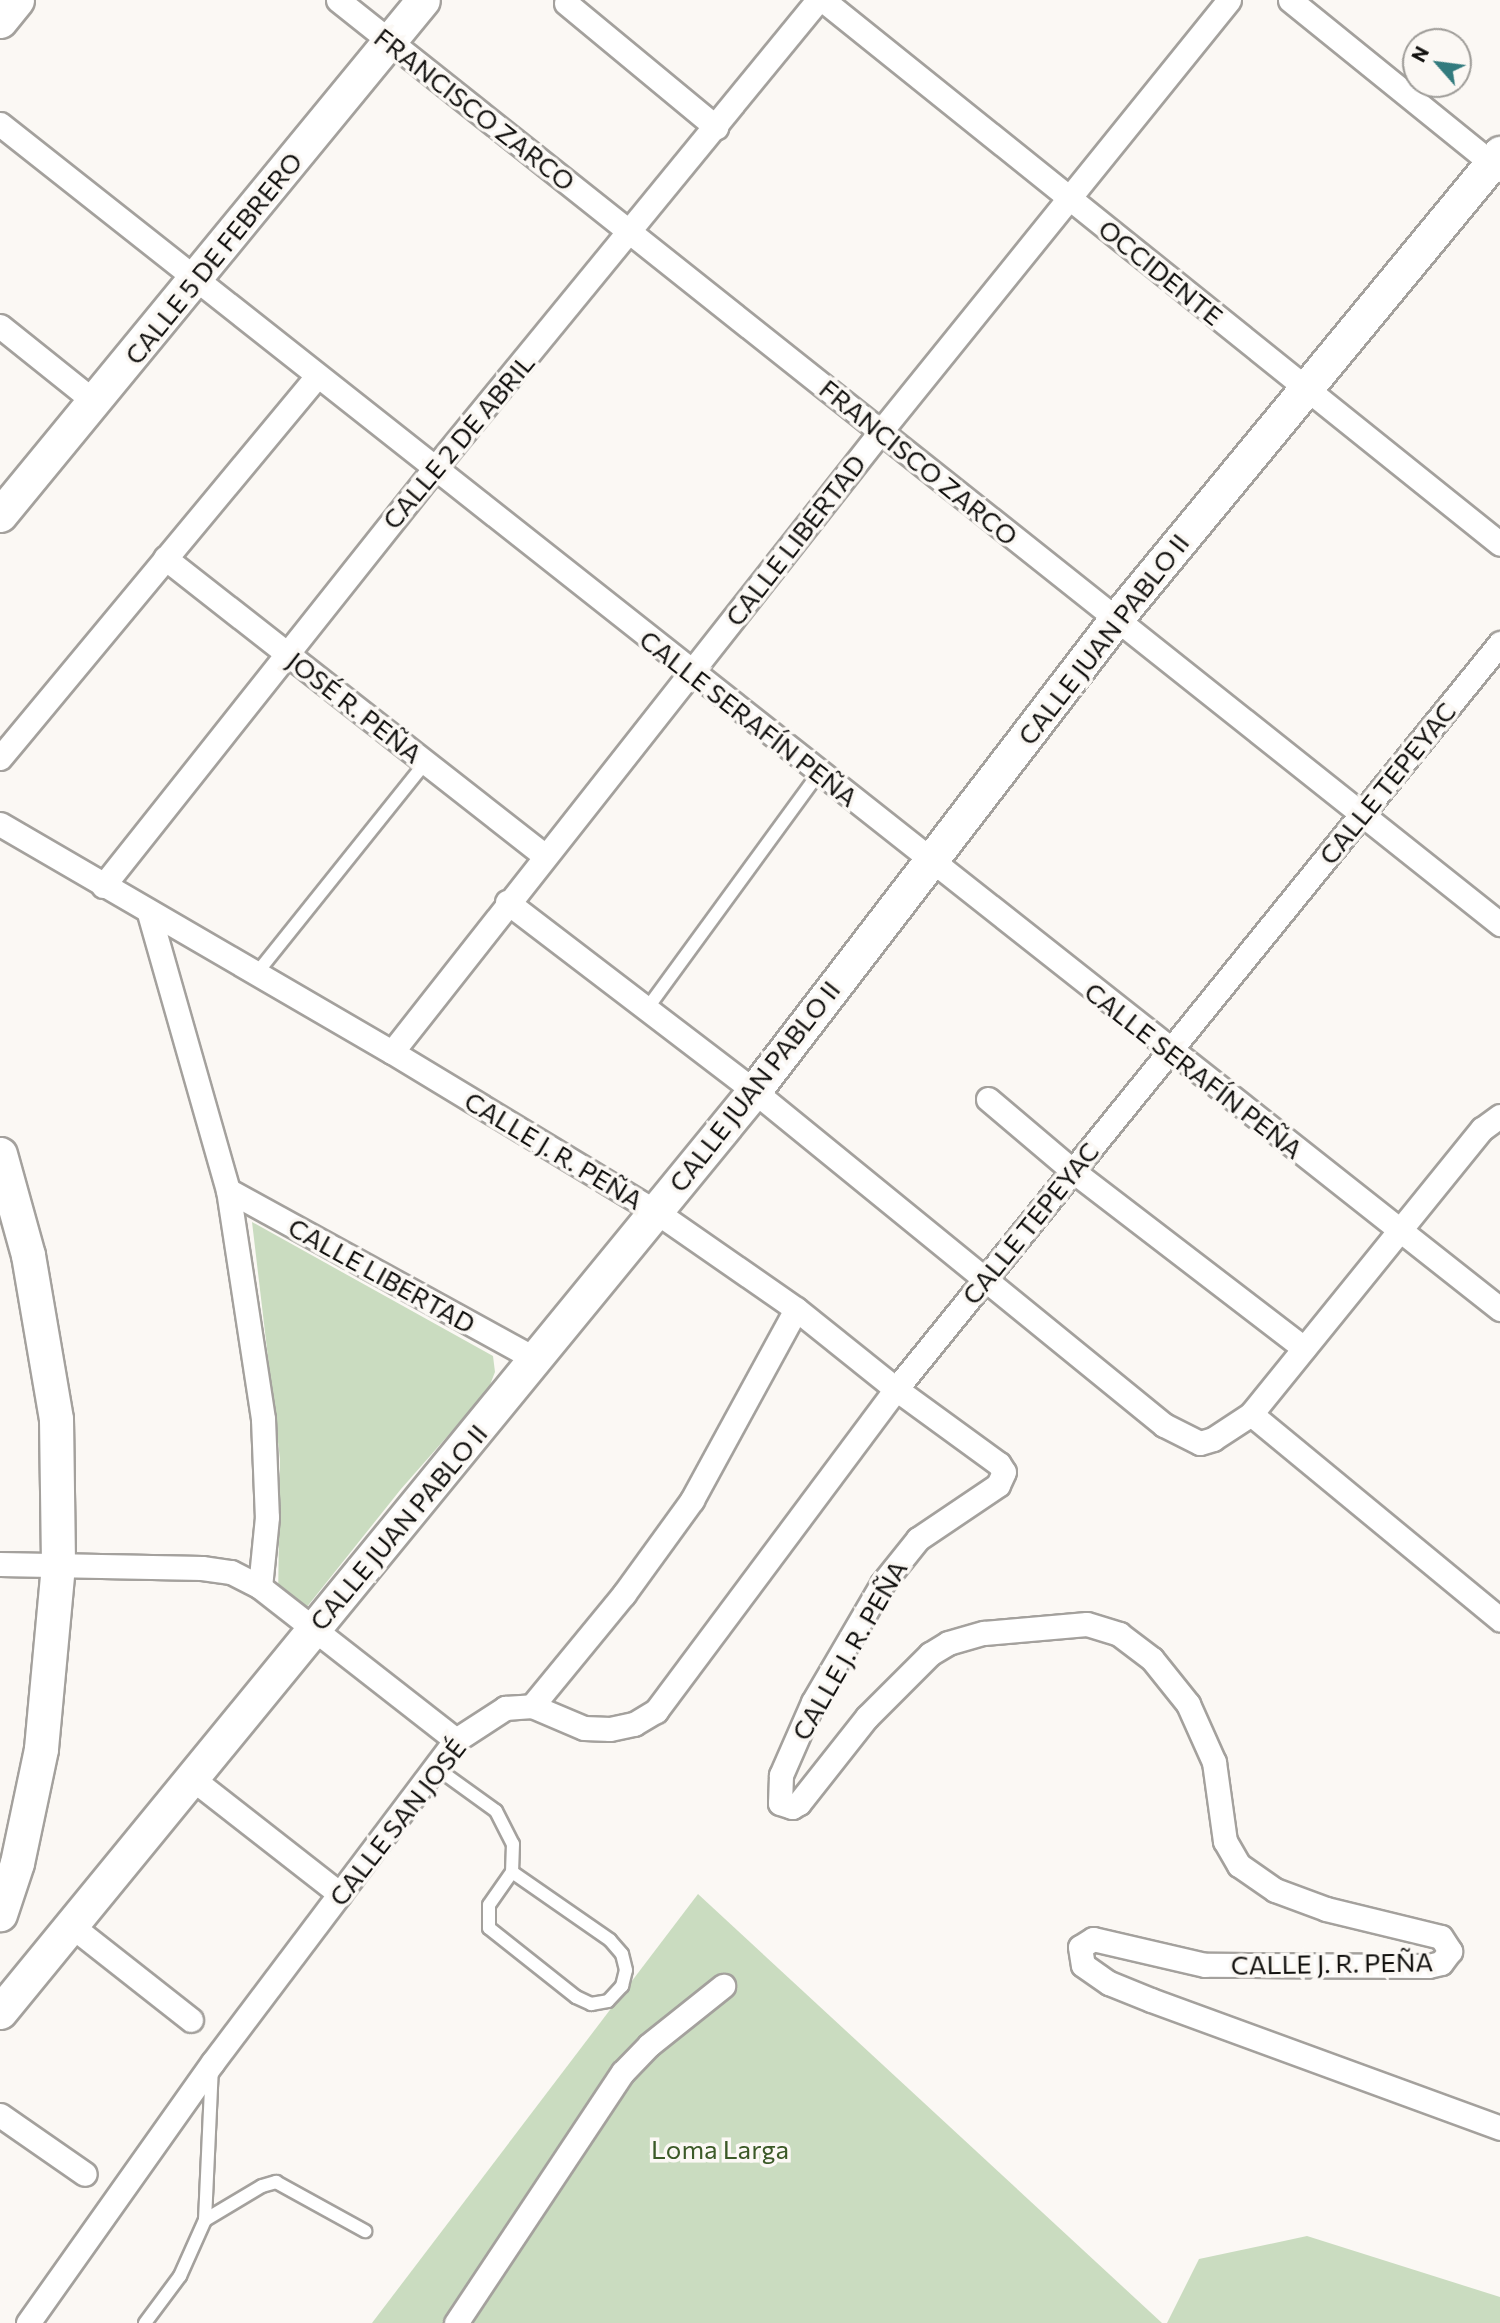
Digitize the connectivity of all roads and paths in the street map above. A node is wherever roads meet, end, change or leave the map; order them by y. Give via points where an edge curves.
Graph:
1 (17, 0) edge
2 (338, 0) edge
3 (423, 0) edge
4 (821, 0) edge
5 (1228, 0) edge
6 (1290, 0) edge
7 (566, 3) dead end
8 (0, 21) edge
9 (390, 41) junction
10 (0, 124) edge
11 (716, 127) junction
12 (1497, 162) edge
13 (1069, 197) junction
14 (631, 233) junction
15 (196, 280) junction
16 (0, 326) edge
17 (317, 376) junction
18 (1306, 390) junction
19 (94, 402) junction
20 (881, 431) junction
21 (434, 469) junction
22 (0, 515) edge
23 (1500, 544) edge
24 (165, 558) junction
25 (1116, 619) junction
26 (1500, 643) edge
27 (286, 653) junction
28 (691, 672) junction
29 (0, 758) edge
30 (426, 762) junction
31 (819, 773) junction
32 (1362, 813) junction
33 (0, 824) edge
34 (544, 855) junction
35 (929, 861) junction
36 (103, 886) junction
37 (507, 902) junction
38 (149, 913) junction
39 (1500, 924) edge
40 (256, 974) junction
41 (646, 1010) junction
42 (1169, 1051) junction
43 (392, 1052) junction
44 (754, 1091) junction
45 (988, 1099) dead end
46 (1500, 1116) edge
47 (0, 1154) edge
48 (1073, 1171) junction
49 (228, 1190) junction
50 (654, 1211) junction
51 (1399, 1231) junction
52 (985, 1279) junction
53 (796, 1309) junction
54 (1500, 1310) edge
55 (1304, 1348) junction
56 (537, 1360) junction
57 (895, 1389) junction
58 (1251, 1414) junction
59 (0, 1564) edge
60 (58, 1565) junction
61 (260, 1587) junction
62 (1500, 1619) edge
63 (313, 1631) junction
64 (532, 1706) junction
65 (456, 1740) junction
66 (435, 1767) junction
67 (194, 1780) junction
68 (512, 1872) junction
69 (340, 1894) junction
70 (0, 1914) edge
71 (73, 1927) junction
72 (723, 1986) dead end
73 (0, 2012) edge
74 (191, 2020) dead end
75 (213, 2062) junction
76 (0, 2115) edge
77 (1500, 2128) edge
78 (85, 2174) dead end
79 (205, 2220) junction
80 (365, 2231) dead end
81 (28, 2323) edge
82 (145, 2323) edge
83 (456, 2323) edge

1 - 8 street
2 - 9 street, FRANCISCO ZARCO
3 - 9 street, CALLE 5 DE FEBRERO
4 - 11 street, CALLE 2 DE ABRIL
4 - 13 street, OCCIDENTE
5 - 13 street, CALLE LIBERTAD
6 - 12 street
7 - 11 street
9 - 14 street, FRANCISCO ZARCO
9 - 15 street, CALLE 5 DE FEBRERO
10 - 15 street, CALLE SERAFÍN PEÑA
11 - 14 street, CALLE 2 DE ABRIL
12 - 18 street, CALLE JUAN PABLO II
13 - 18 street, OCCIDENTE
13 - 20 street, CALLE LIBERTAD
14 - 20 street, FRANCISCO ZARCO
14 - 21 street, CALLE 2 DE ABRIL
15 - 17 street, CALLE SERAFÍN PEÑA
15 - 19 street, CALLE 5 DE FEBRERO
16 - 19 street
17 - 21 street, CALLE SERAFÍN PEÑA
17 - 24 street
18 - 23 street, OCCIDENTE
18 - 25 street, CALLE JUAN PABLO II
19 - 22 street, CALLE 5 DE FEBRERO
20 - 25 street, FRANCISCO ZARCO
20 - 28 street, CALLE LIBERTAD
21 - 27 street, CALLE 2 DE ABRIL
21 - 28 street, CALLE SERAFÍN PEÑA
24 - 27 street, JOSÉ R. PEÑA
24 - 29 street
25 - 32 street, FRANCISCO ZARCO
25 - 35 street, CALLE JUAN PABLO II
26 - 32 street, CALLE TEPEYAC
27 - 30 street, JOSÉ R. PEÑA
27 - 36 street, CALLE 2 DE ABRIL
28 - 31 street, CALLE SERAFÍN PEÑA
28 - 34 street, CALLE LIBERTAD
30 - 34 street, JOSÉ R. PEÑA
30 - 40 lane
31 - 35 street, CALLE SERAFÍN PEÑA
31 - 41 lane
32 - 39 street, FRANCISCO ZARCO
32 - 42 street, CALLE TEPEYAC
33 - 36 street, CALLE J. R. PEÑA
34 - 37 street, CALLE LIBERTAD
35 - 42 street, CALLE SERAFÍN PEÑA
35 - 44 street, CALLE JUAN PABLO II
36 - 38 street, CALLE J. R. PEÑA
37 - 41 street
37 - 43 street, CALLE LIBERTAD
38 - 40 street, CALLE J. R. PEÑA
38 - 49 street
40 - 43 street, CALLE J. R. PEÑA
41 - 44 street
42 - 48 street, CALLE TEPEYAC
42 - 51 street, CALLE SERAFÍN PEÑA
43 - 50 street, CALLE J. R. PEÑA
44 - 50 street, CALLE JUAN PABLO II
44 - 52 street
45 - 48 street
46 - 51 street via 1482,1129
47 - 60 street via 28,1255 55,1419
48 - 52 street, CALLE TEPEYAC
48 - 55 street
49 - 56 street, CALLE LIBERTAD
49 - 61 street via 263,1419 267,1517
50 - 53 street, CALLE J. R. PEÑA
50 - 56 street, CALLE JUAN PABLO II
51 - 54 street, CALLE SERAFÍN PEÑA
51 - 55 street
52 - 57 street, CALLE TEPEYAC
52 - 58 street via 1164,1425 1188,1439 1200,1443 1213,1440
53 - 57 street, CALLE J. R. PEÑA
53 - 64 street via 692,1500 624,1594
55 - 58 street
56 - 63 street, CALLE JUAN PABLO II
57 - 64 street, CALLE TEPEYAC via 656,1711 634,1724 584,1728
57 - 77 street, CALLE J. R. PEÑA via 988,1454 1004,1472 989,1494 918,1539 882,1584 813,1702 781,1775 776,1796 780,1803 792,1807 799,1803 867,1717 930,1654 948,1643 984,1633 1087,1624 1119,1634 1152,1659 1188,1704 1214,1762 1225,1841 1239,1865 1275,1890 1326,1909 1441,1937 1450,1951 1441,1963 1428,1966 1205,1965 1093,1939 1080,1947 1083,1965 1109,1983 1150,2000
58 - 62 street
59 - 60 street
60 - 61 street via 202,1568 231,1573
60 - 70 street via 41,1749 17,1863
61 - 63 street
63 - 65 street
63 - 67 street, CALLE JUAN PABLO II
64 - 65 street, CALLE SAN JOSÉ via 505,1708
65 - 66 street, CALLE SAN JOSÉ
66 - 68 lane via 496,1811 513,1844
66 - 69 street, CALLE SAN JOSÉ
67 - 69 street
67 - 71 street, CALLE JUAN PABLO II
68 - 68 lane via 610,1940 622,1954 626,1970 622,1986 608,2001 591,2004 576,1997 489,1928 489,1905
69 - 75 street, CALLE SAN JOSÉ
71 - 73 street, CALLE JUAN PABLO II
71 - 74 street
72 - 83 street via 649,2045 623,2073
75 - 79 lane
75 - 81 street, CALLE SAN JOSÉ
76 - 78 street
79 - 80 lane via 276,2182
79 - 82 lane via 180,2276

